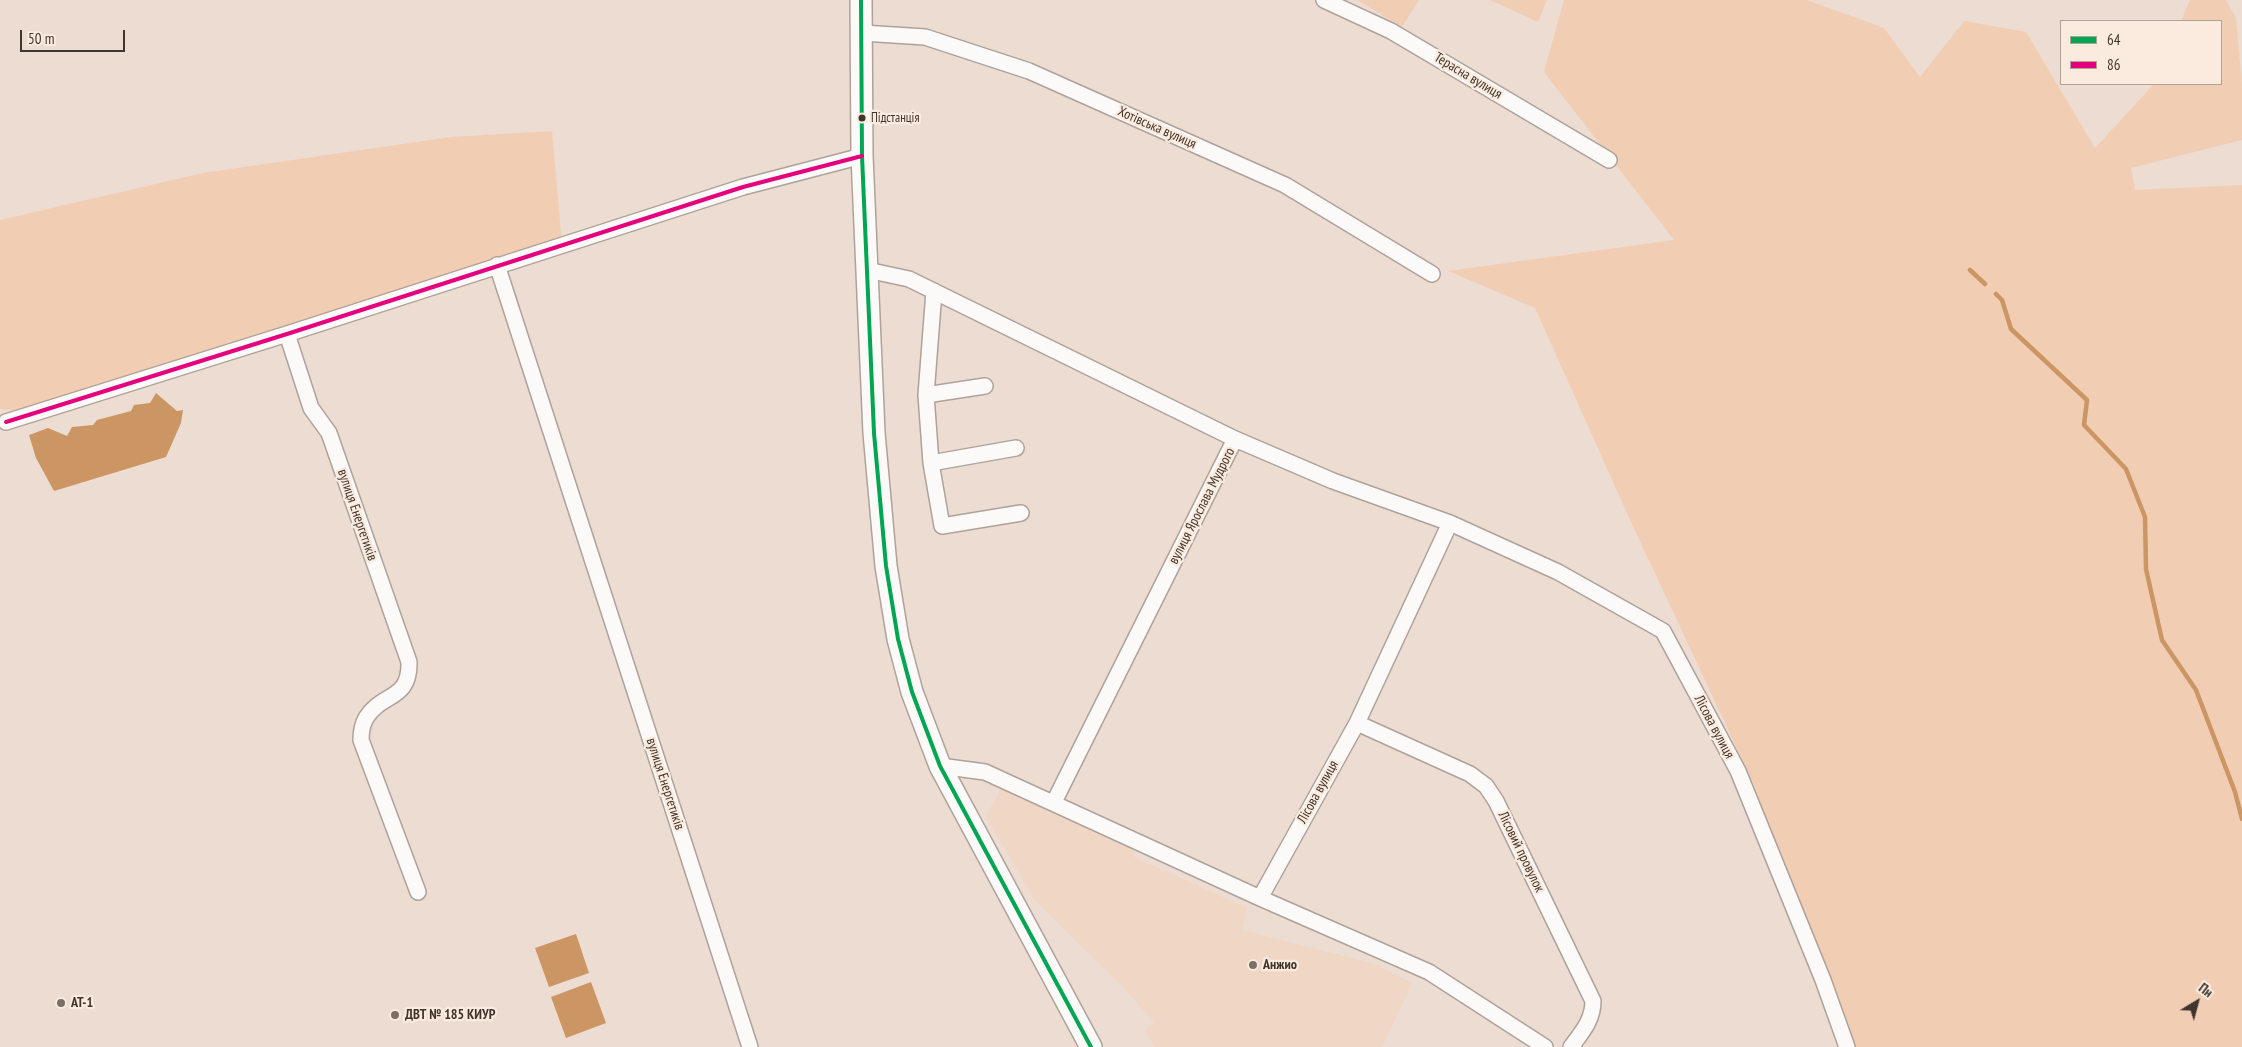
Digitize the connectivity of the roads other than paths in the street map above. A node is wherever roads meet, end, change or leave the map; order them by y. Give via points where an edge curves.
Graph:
1 (861, 0) edge
2 (1324, 0) edge
3 (862, 33) junction
4 (862, 156) junction
5 (1609, 160) dead end
6 (497, 265) junction
7 (867, 270) junction
8 (1432, 274) dead end
9 (934, 291) junction
10 (287, 334) junction
11 (985, 386) dead end
12 (926, 395) junction
13 (6, 422) dead end
14 (1235, 439) junction
15 (1016, 448) dead end
16 (931, 463) junction
17 (1021, 513) dead end
18 (1450, 523) junction
19 (1357, 722) junction
20 (940, 766) junction
21 (1054, 802) junction
22 (418, 892) dead end
23 (1260, 898) junction
24 (750, 1047) edge
25 (1091, 1047) edge
26 (1545, 1047) edge
27 (1571, 1047) edge
28 (1847, 1047) edge

1 - 3 street
2 - 5 street, Терасна вулиця via 1391,31
3 - 4 street
3 - 8 street, Хотівська вулиця via 925,38 1029,71 1285,185
4 - 6 street via 743,187
4 - 7 street
6 - 10 street
6 - 24 street, вулиця Енергетиків
7 - 9 street, вулиця Ярослава Мудрого via 909,279
7 - 20 street via 874,433 886,566 898,639 912,692
9 - 12 street
9 - 14 street, вулиця Ярослава Мудрого
10 - 13 street
10 - 22 street, вулиця Енергетиків via 311,408 329,433 408,662 409,676 402,689 366,717 361,740
11 - 12 street
12 - 16 street
14 - 18 street, Лісова вулиця via 1333,481
14 - 21 street, вулиця Ярослава Мудрого
15 - 16 street
16 - 17 street via 942,526
18 - 19 street, Лісова вулиця
18 - 28 street, Лісова вулиця via 1558,572 1663,632 1738,771
19 - 23 street, Лісова вулиця
19 - 27 street, Лісовий провулок via 1470,774 1486,786 1496,800 1593,1001 1589,1024
20 - 21 street via 985,772
20 - 25 street
21 - 23 street
23 - 26 street via 1429,972

